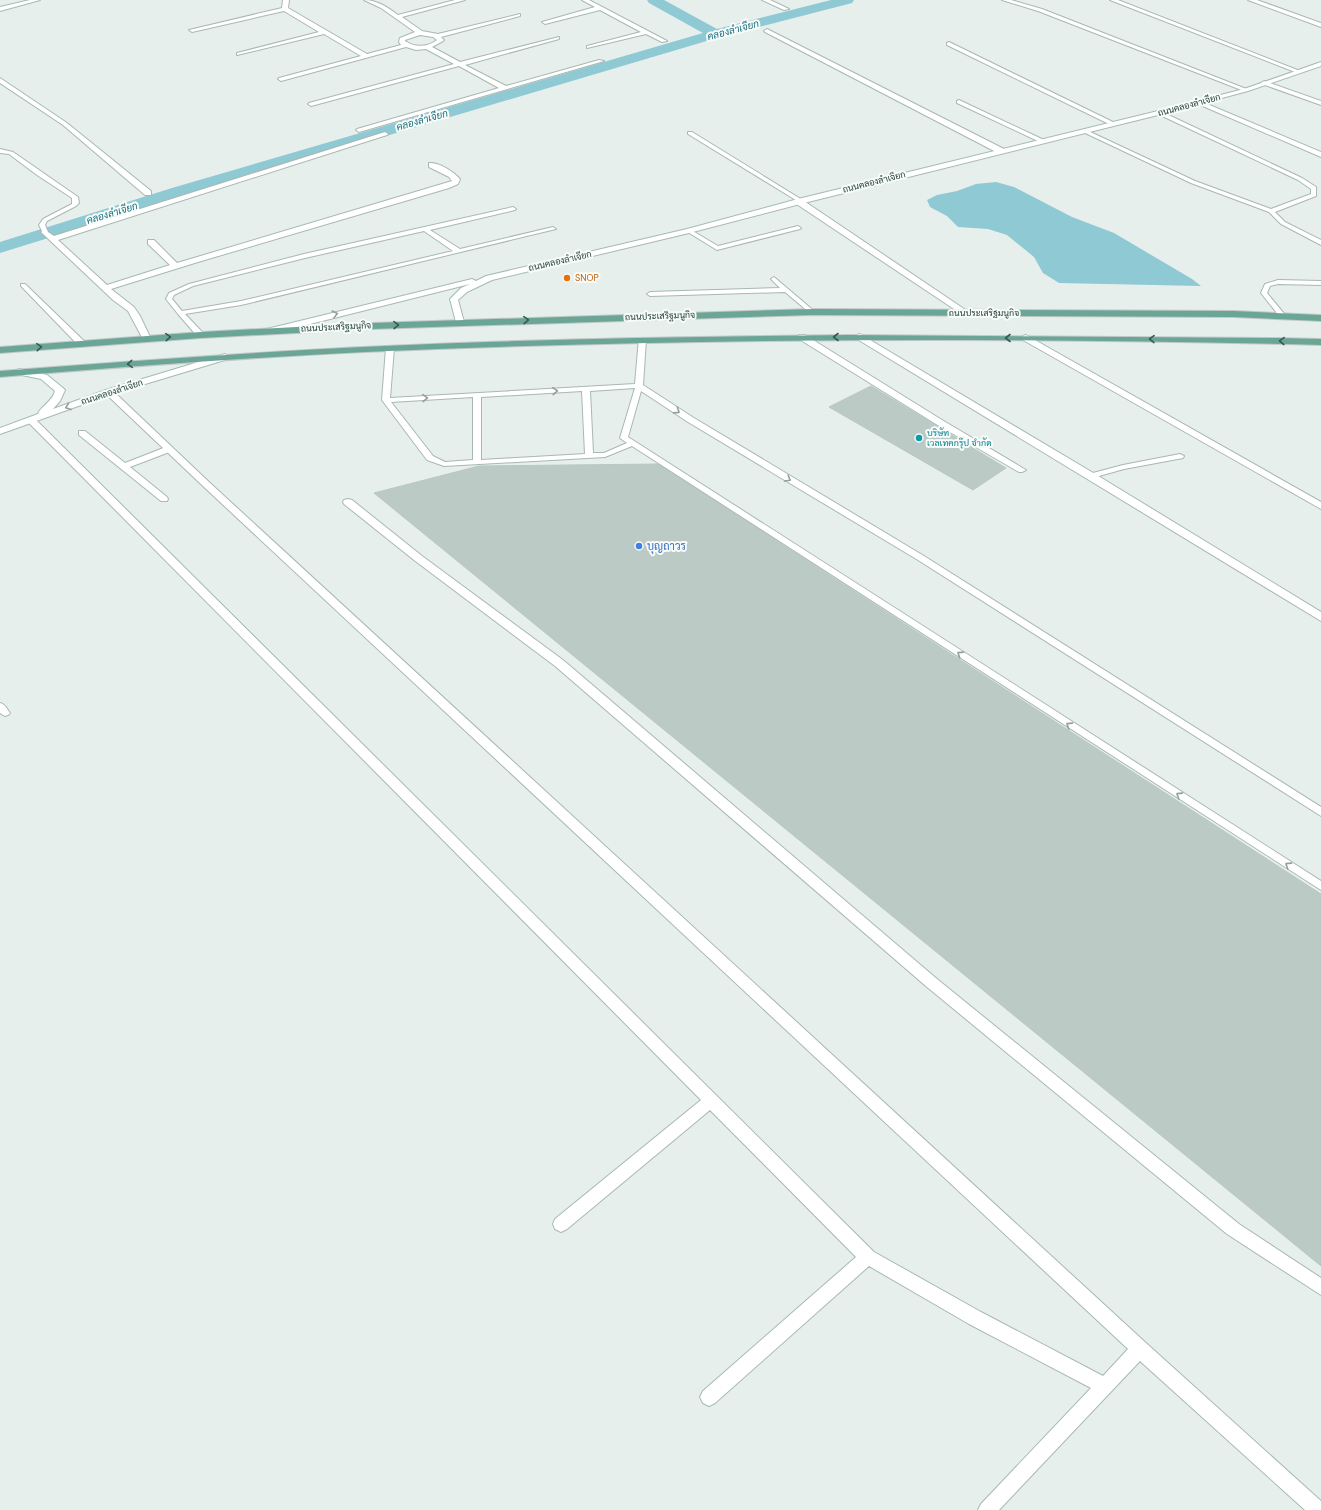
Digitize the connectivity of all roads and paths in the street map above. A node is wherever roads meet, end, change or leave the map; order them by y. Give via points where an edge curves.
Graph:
1 (37, 0) edge
2 (286, 0) edge
3 (367, 0) edge
4 (462, 0) edge
5 (585, 0) edge
6 (765, 0) edge
7 (1005, 0) edge
8 (1113, 0) edge
9 (1251, 0) edge
10 (24, 1) edge
11 (600, 8) junction
12 (0, 9) edge
13 (285, 9) junction
14 (786, 9) dead end
15 (518, 14) dead end
16 (396, 17) junction
17 (545, 22) dead end
18 (1321, 25) edge
19 (192, 30) dead end
20 (767, 31) dead end
21 (325, 32) junction
22 (647, 32) junction
23 (420, 33) junction
24 (438, 36) junction
25 (557, 38) dead end
26 (664, 41) dead end
27 (949, 44) dead end
28 (407, 46) junction
29 (427, 47) junction
30 (589, 47) dead end
31 (239, 54) dead end
32 (366, 56) junction
33 (601, 61) dead end
34 (460, 64) junction
35 (1321, 64) edge
36 (1297, 71) junction
37 (281, 79) dead end
38 (0, 80) edge
39 (1264, 83) junction
40 (504, 88) junction
41 (1246, 90) junction
42 (959, 102) dead end
43 (1200, 103) junction
44 (1321, 103) edge
45 (311, 104) dead end
46 (1160, 113) junction
47 (1113, 124) junction
48 (359, 130) dead end
49 (1084, 131) junction
50 (690, 133) dead end
51 (385, 134) dead end
52 (1042, 141) junction
53 (0, 151) edge
54 (1001, 151) junction
55 (1321, 155) edge
56 (432, 164) dead end
57 (148, 193) dead end
58 (800, 201) junction
59 (513, 209) dead end
60 (1271, 211) junction
61 (798, 228) dead end
62 (425, 229) junction
63 (553, 229) dead end
64 (688, 231) junction
65 (49, 236) junction
66 (151, 242) dead end
67 (1321, 243) edge
68 (458, 251) junction
69 (176, 266) junction
70 (489, 278) junction
71 (774, 279) dead end
72 (1321, 283) edge
73 (23, 285) dead end
74 (106, 288) junction
75 (786, 290) junction
76 (650, 294) dead end
77 (812, 312) junction
78 (180, 313) junction
79 (966, 313) junction
80 (1282, 316) junction
81 (1321, 318) edge
82 (460, 322) junction
83 (270, 331) junction
84 (201, 335) junction
85 (802, 337) junction
86 (860, 337) junction
87 (1026, 338) junction
88 (147, 339) junction
89 (642, 340) junction
90 (1321, 342) edge
91 (82, 344) junction
92 (390, 348) junction
93 (0, 350) edge
94 (225, 357) junction
95 (20, 372) junction
96 (0, 374) edge
97 (639, 386) junction
98 (586, 389) junction
99 (109, 392) junction
100 (477, 395) junction
101 (386, 400) junction
102 (31, 420) junction
103 (0, 431) edge
104 (82, 433) dead end
105 (633, 443) junction
106 (169, 449) junction
107 (589, 456) junction
108 (1180, 456) dead end
109 (477, 462) junction
110 (123, 466) junction
111 (1022, 470) dead end
112 (1092, 476) junction
113 (164, 499) dead end
114 (348, 502) dead end
115 (1321, 506) edge
116 (1321, 617) edge
117 (1321, 812) edge
118 (1321, 886) edge
119 (711, 1100) junction
120 (561, 1224) dead end
121 (868, 1257) junction
122 (1321, 1287) edge
123 (1140, 1349) junction
124 (1105, 1386) junction
125 (709, 1397) dead end
126 (987, 1510) edge
127 (1318, 1510) edge

1 - 10 street
2 - 13 street
3 - 16 street
4 - 16 street
5 - 11 street
6 - 14 street
7 - 41 street via 1040,10
8 - 36 street
9 - 18 street
10 - 12 street
11 - 17 street
11 - 22 street
13 - 19 street
13 - 21 street
15 - 24 street
16 - 23 street
20 - 54 street
21 - 31 street
21 - 32 street
22 - 26 street
22 - 30 street
23 - 24 street
23 - 28 street via 402,39 403,44
24 - 29 street via 439,42
25 - 34 street
27 - 47 street
28 - 29 street
28 - 32 street
29 - 34 street
32 - 37 street
33 - 40 street
34 - 40 street
34 - 45 street
35 - 36 street, ถนนคลองลำเจียก
36 - 39 street, ถนนคลองลำเจียก
38 - 57 street via 65,124
39 - 41 street, ถนนคลองลำเจียก
39 - 44 lane
40 - 48 street
41 - 43 street, ถนนคลองลำเจียก
42 - 52 lane
43 - 46 street, ถนนคลองลำเจียก
43 - 55 street
46 - 47 street, ถนนคลองลำเจียก
46 - 60 lane via 1314,188 1314,195
47 - 49 street, ถนนคลองลำเจียก
49 - 52 street, ถนนคลองลำเจียก
49 - 60 lane via 1193,182
50 - 58 lane
51 - 65 street via 86,227
52 - 54 street, ถนนคลองลำเจียก
53 - 65 lane via 11,153 75,197 74,205 45,220 42,225
54 - 58 street, ถนนคลองลำเจียก
56 - 69 street via 452,175 456,179 455,182
58 - 64 street, ถนนคลองลำเจียก
58 - 79 street
59 - 62 lane
60 - 67 lane via 1283,224
61 - 64 lane via 717,248
62 - 68 lane
62 - 78 lane via 304,256 186,287 171,294 169,298
63 - 68 lane
64 - 70 street, ถนนคลองลำเจียก
65 - 74 street
66 - 69 street
68 - 78 lane via 241,303
69 - 74 street
70 - 82 street, ถนนคลองลำเจียก via 464,290 454,299
83 -> 70 street
71 - 75 lane
72 - 80 lane via 1278,282 1267,285 1264,293
73 - 91 lane
74 - 88 street via 131,309
75 - 76 lane
75 - 77 lane
77 - 79 main road, ถนนประเสริฐมนูกิจ
82 -> 77 main road, ถนนประเสริฐมนูกิจ
78 - 84 lane
79 - 80 main road, ถนนประเสริฐมนูกิจ
80 - 81 main road, ถนนประเสริฐมนูกิจ
83 -> 82 main road, ถนนประเสริฐมนูกิจ
83 - 84 main road, ถนนประเสริฐมนูกิจ
88 -> 84 main road, ถนนประเสริฐมนูกิจ
86 -> 85 main road
85 - 89 main road
85 - 111 lane
87 -> 86 main road
86 - 112 street
90 -> 87 main road
87 - 115 street
88 - 91 main road, ถนนประเสริฐมนูกิจ
89 - 92 main road
89 - 97 lane
93 -> 91 main road, ถนนประเสริฐมนูกิจ
92 - 94 main road
92 - 101 lane
94 -> 95 main road
94 - 99 street, ถนนคลองลำเจียก
95 - 96 main road
95 - 102 street via 44,377 60,390 52,406
97 - 98 lane
97 - 105 lane via 624,438
97 -> 117 lane via 927,562
100 -> 98 lane
98 - 107 lane
99 -> 102 street, ถนนคลองลำเจียก
99 - 106 street
101 -> 100 lane
100 - 109 lane
101 - 109 lane via 430,458 444,464
102 - 103 street, ถนนคลองลำเจียก
102 - 119 street
104 - 110 lane
105 - 107 lane via 605,455
118 -> 105 lane
106 - 110 lane
106 - 123 street
107 - 109 lane
108 - 112 lane
110 - 113 lane
112 - 116 street
114 - 122 street via 418,558 559,663 932,983 1233,1229
119 - 120 street
119 - 121 street
121 - 124 street via 975,1318
121 - 125 street
123 - 124 street
123 - 127 street
124 - 126 street

